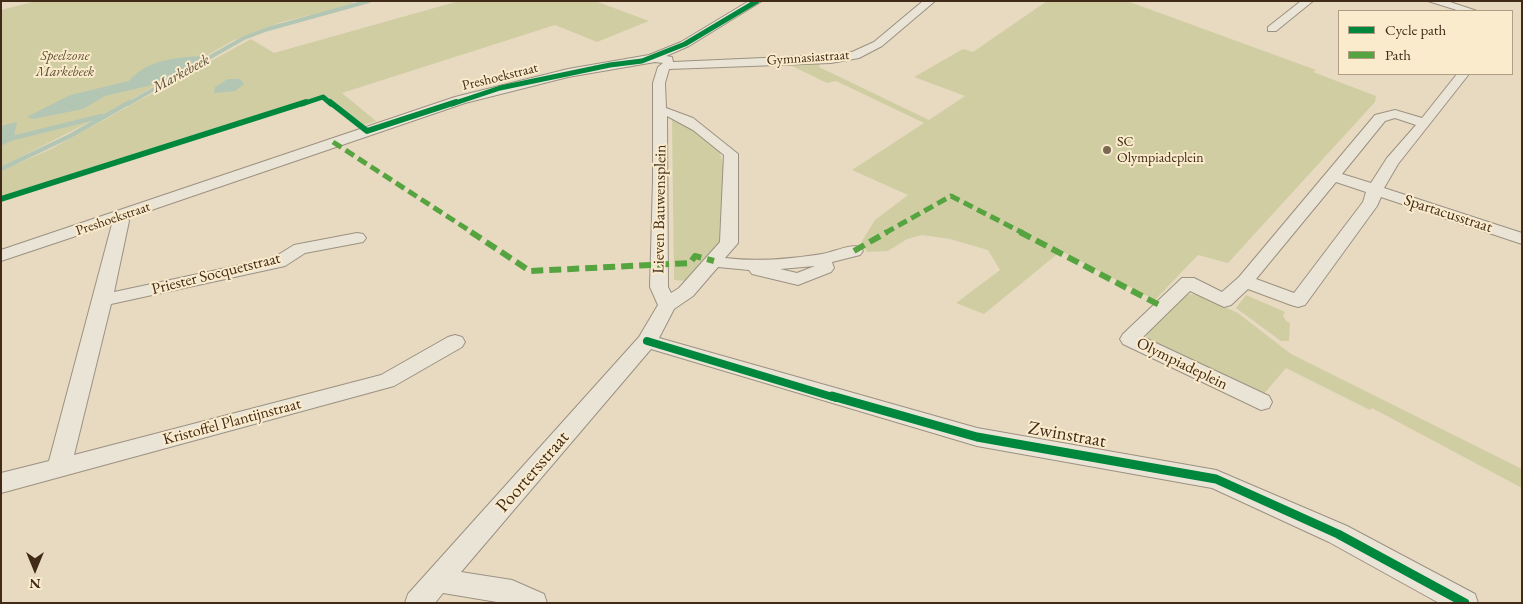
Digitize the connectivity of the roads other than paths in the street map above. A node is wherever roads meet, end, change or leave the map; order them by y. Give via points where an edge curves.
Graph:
1 (757, 1) edge
2 (930, 1) edge
3 (1308, 1) edge
4 (1433, 1) edge
5 (1468, 10) edge
6 (1272, 29) dead end
7 (685, 44) junction
8 (667, 63) junction
9 (648, 64) junction
10 (1461, 75) edge
11 (660, 83) junction
12 (661, 111) junction
13 (1425, 123) junction
14 (1334, 176) junction
15 (1374, 190) junction
16 (118, 217) junction
17 (357, 238) dead end
18 (1522, 239) edge
19 (854, 250) dead end
20 (1, 256) edge
21 (714, 261) junction
22 (1245, 281) junction
23 (103, 300) junction
24 (667, 305) junction
25 (647, 341) junction
26 (455, 342) dead end
27 (1262, 402) dead end
28 (59, 468) junction
29 (1, 483) edge
30 (439, 581) junction
31 (418, 603) edge
32 (534, 603) edge
33 (1465, 603) edge

1 - 7 street, Preshoekstraat
2 - 8 street, Gymnasiastraat via 878,44 855,55 830,59
3 - 6 street
4 - 5 street
7 - 8 street, Preshoekstraat
7 - 9 street, Preshoekstraat
8 - 9 street
8 - 11 street, Lieven Bauwensplein
9 - 11 street
9 - 16 street, Preshoekstraat via 534,80 460,100
10 - 13 street
11 - 12 street, Lieven Bauwensplein
12 - 21 street via 670,110 682,116 731,154 729,243
12 - 24 street, Lieven Bauwensplein via 659,287
13 - 14 street, Olympiadeplein via 1395,114 1380,118
13 - 15 street
14 - 15 street
14 - 22 street, Olympiadeplein
15 - 18 street, Spartacusstraat
15 - 22 street via 1372,203 1298,301
16 - 20 street, Preshoekstraat
16 - 23 street via 121,221
17 - 23 street, Priester Socquetstraat via 300,249 280,262
19 - 21 street via 822,259 825,268 798,279 758,270 756,265
21 - 24 street via 686,292
22 - 27 street, Olympiadeplein via 1224,301 1188,282 1130,339
23 - 28 street
24 - 25 street
25 - 30 street, Poortersstraat
25 - 33 street, Zwinstraat via 978,437 1216,479 1338,534
26 - 28 street, Kristoffel Plantijnstraat via 387,381
28 - 29 street, Kristoffel Plantijnstraat
30 - 31 street, Poortersstraat
30 - 32 street via 512,592

